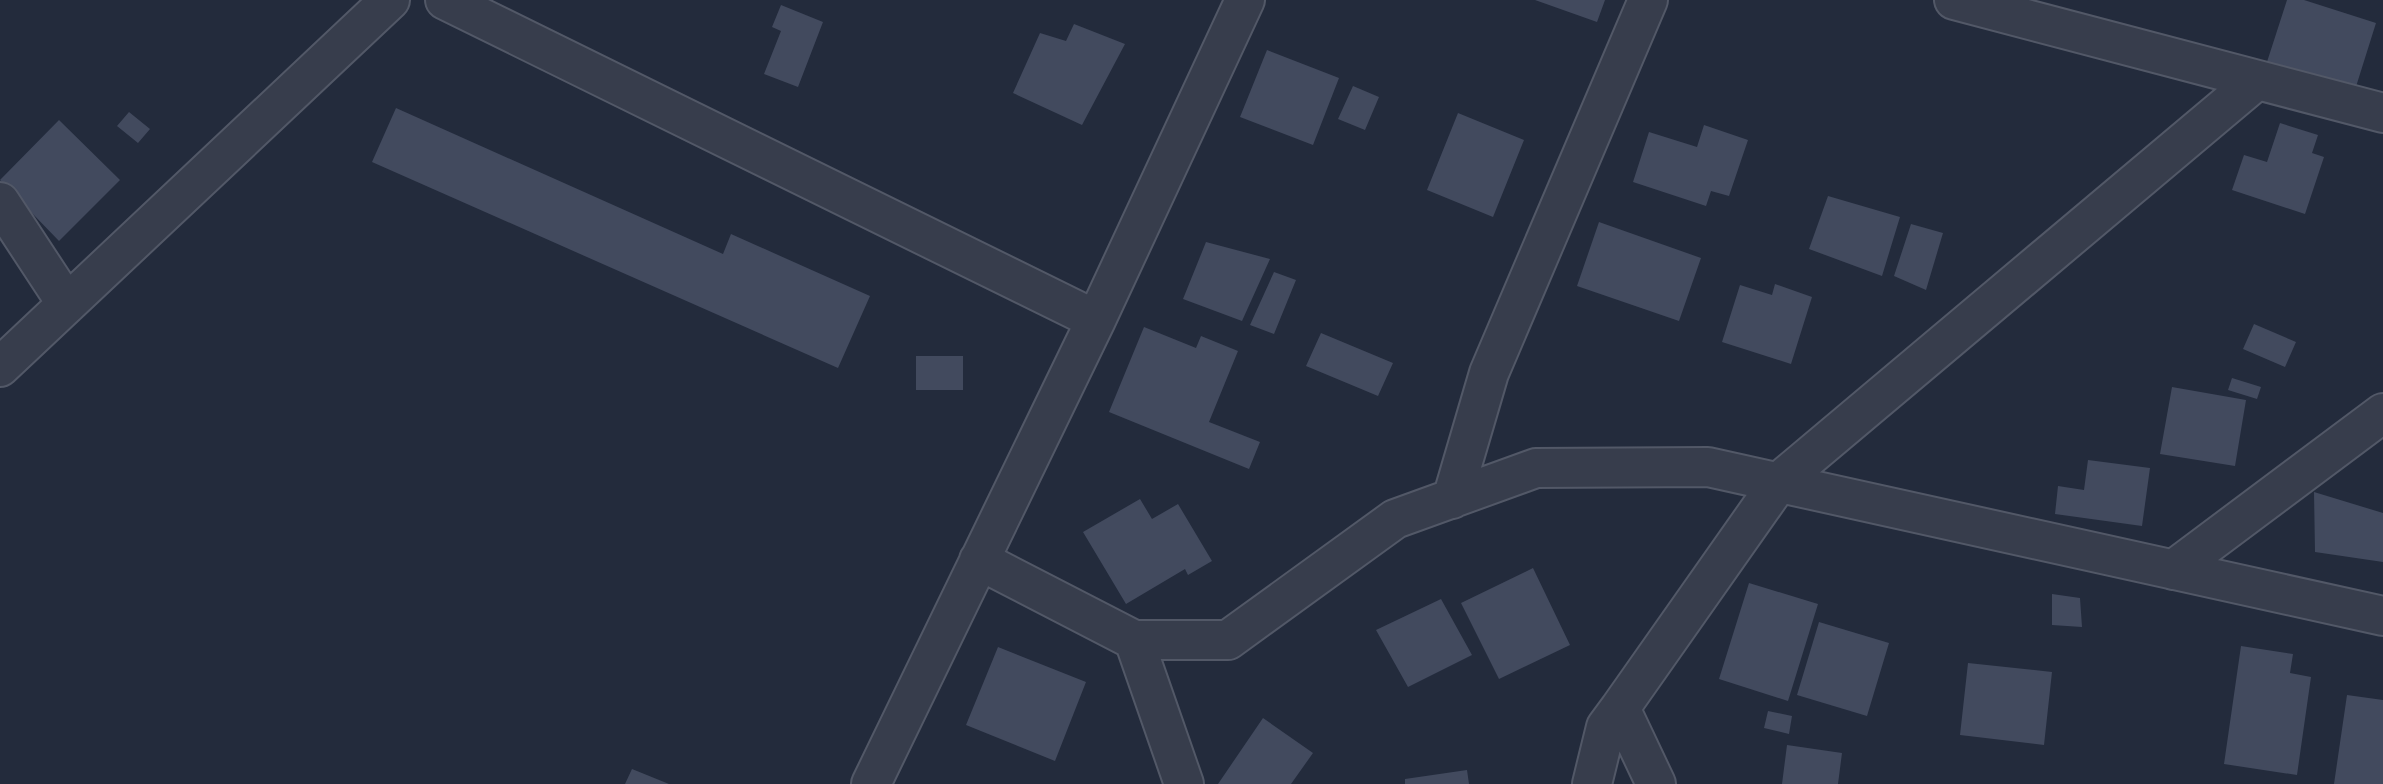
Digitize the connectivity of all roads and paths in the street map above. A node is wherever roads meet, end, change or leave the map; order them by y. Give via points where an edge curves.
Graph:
1 (390, 0) edge
2 (445, 0) edge
3 (1245, 0) edge
4 (1648, 0) edge
5 (1954, 0) edge
6 (2258, 80) junction
7 (2383, 113) edge
8 (0, 202) edge
9 (67, 304) junction
10 (1096, 320) junction
11 (0, 366) edge
12 (2383, 413) edge
13 (1779, 482) junction
14 (1452, 499) junction
15 (979, 560) junction
16 (2173, 570) junction
17 (2383, 616) edge
18 (1134, 640) junction
19 (1620, 708) junction
20 (871, 784) edge
21 (1184, 784) edge
22 (1591, 784) edge
23 (1656, 784) edge

1 - 9 street
2 - 10 street
3 - 10 street
4 - 14 street via 1489,373
5 - 6 street
6 - 7 street
6 - 13 street
8 - 9 street
9 - 11 street
10 - 15 street
12 - 16 street
13 - 14 street via 1709,467 1536,468
13 - 16 street
13 - 19 street
14 - 18 street via 1395,519 1228,640
15 - 18 street
15 - 20 street
16 - 17 street
18 - 21 street
19 - 22 street via 1606,727
19 - 23 street

